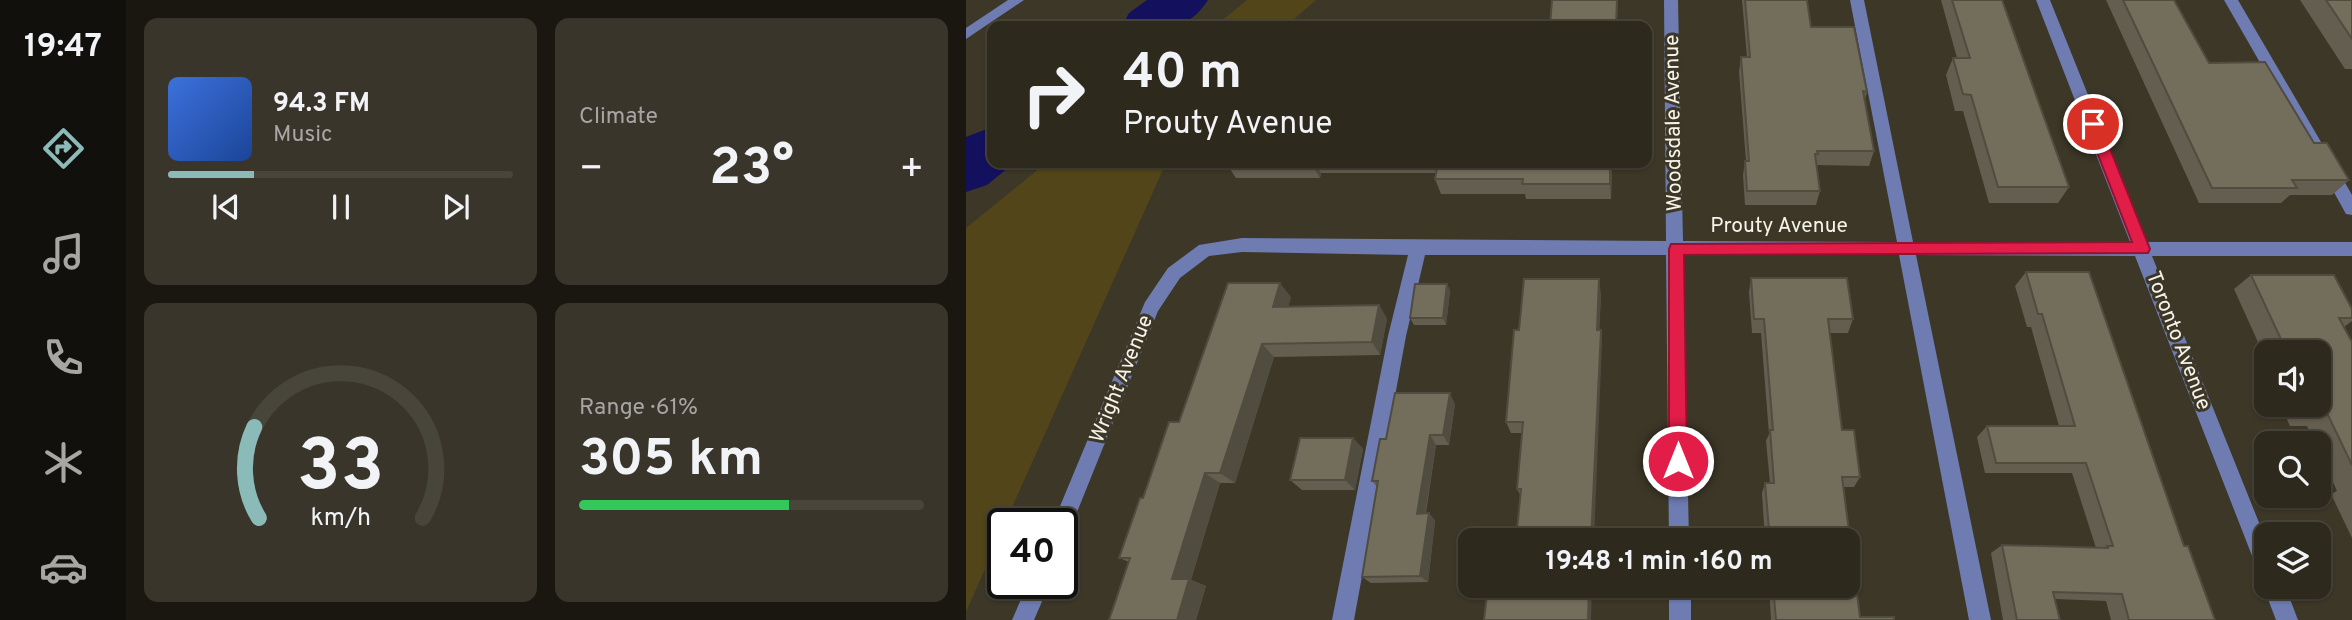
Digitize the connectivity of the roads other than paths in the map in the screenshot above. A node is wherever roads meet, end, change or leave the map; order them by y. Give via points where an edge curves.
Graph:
1 (1017, 0) edge
2 (1671, 0) edge
3 (1857, 0) edge
4 (2043, 0) edge
5 (2231, 0) edge
6 (966, 34) edge
7 (2352, 209) edge
8 (1418, 248) junction
9 (1676, 249) junction
10 (1906, 249) junction
11 (2142, 249) junction
12 (2352, 249) edge
13 (1205, 250) joint
14 (1069, 508) edge
15 (1679, 528) edge
16 (2254, 535) edge
17 (1680, 598) edge
18 (1032, 599) edge
19 (2279, 599) edge
20 (1023, 620) edge
21 (1343, 620) edge
22 (1680, 620) edge
23 (1980, 620) edge
24 (2287, 620) edge

1 - 6 street
2 - 9 street, Woodsdale Avenue
3 - 10 street
4 - 11 street, Toronto Avenue
5 - 7 street
8 - 9 street, Prouty Avenue
8 - 13 street, Prouty Avenue via 1242,245
8 - 21 street
9 - 10 street, Prouty Avenue
9 - 15 street, Woodsdale Avenue
10 - 11 street, Prouty Avenue
10 - 23 street
11 - 12 street, Prouty Avenue
11 - 16 street, Toronto Avenue
13 - 14 street, Wright Avenue via 1174,273 1151,307
17 - 22 street
18 - 20 street
19 - 24 street

